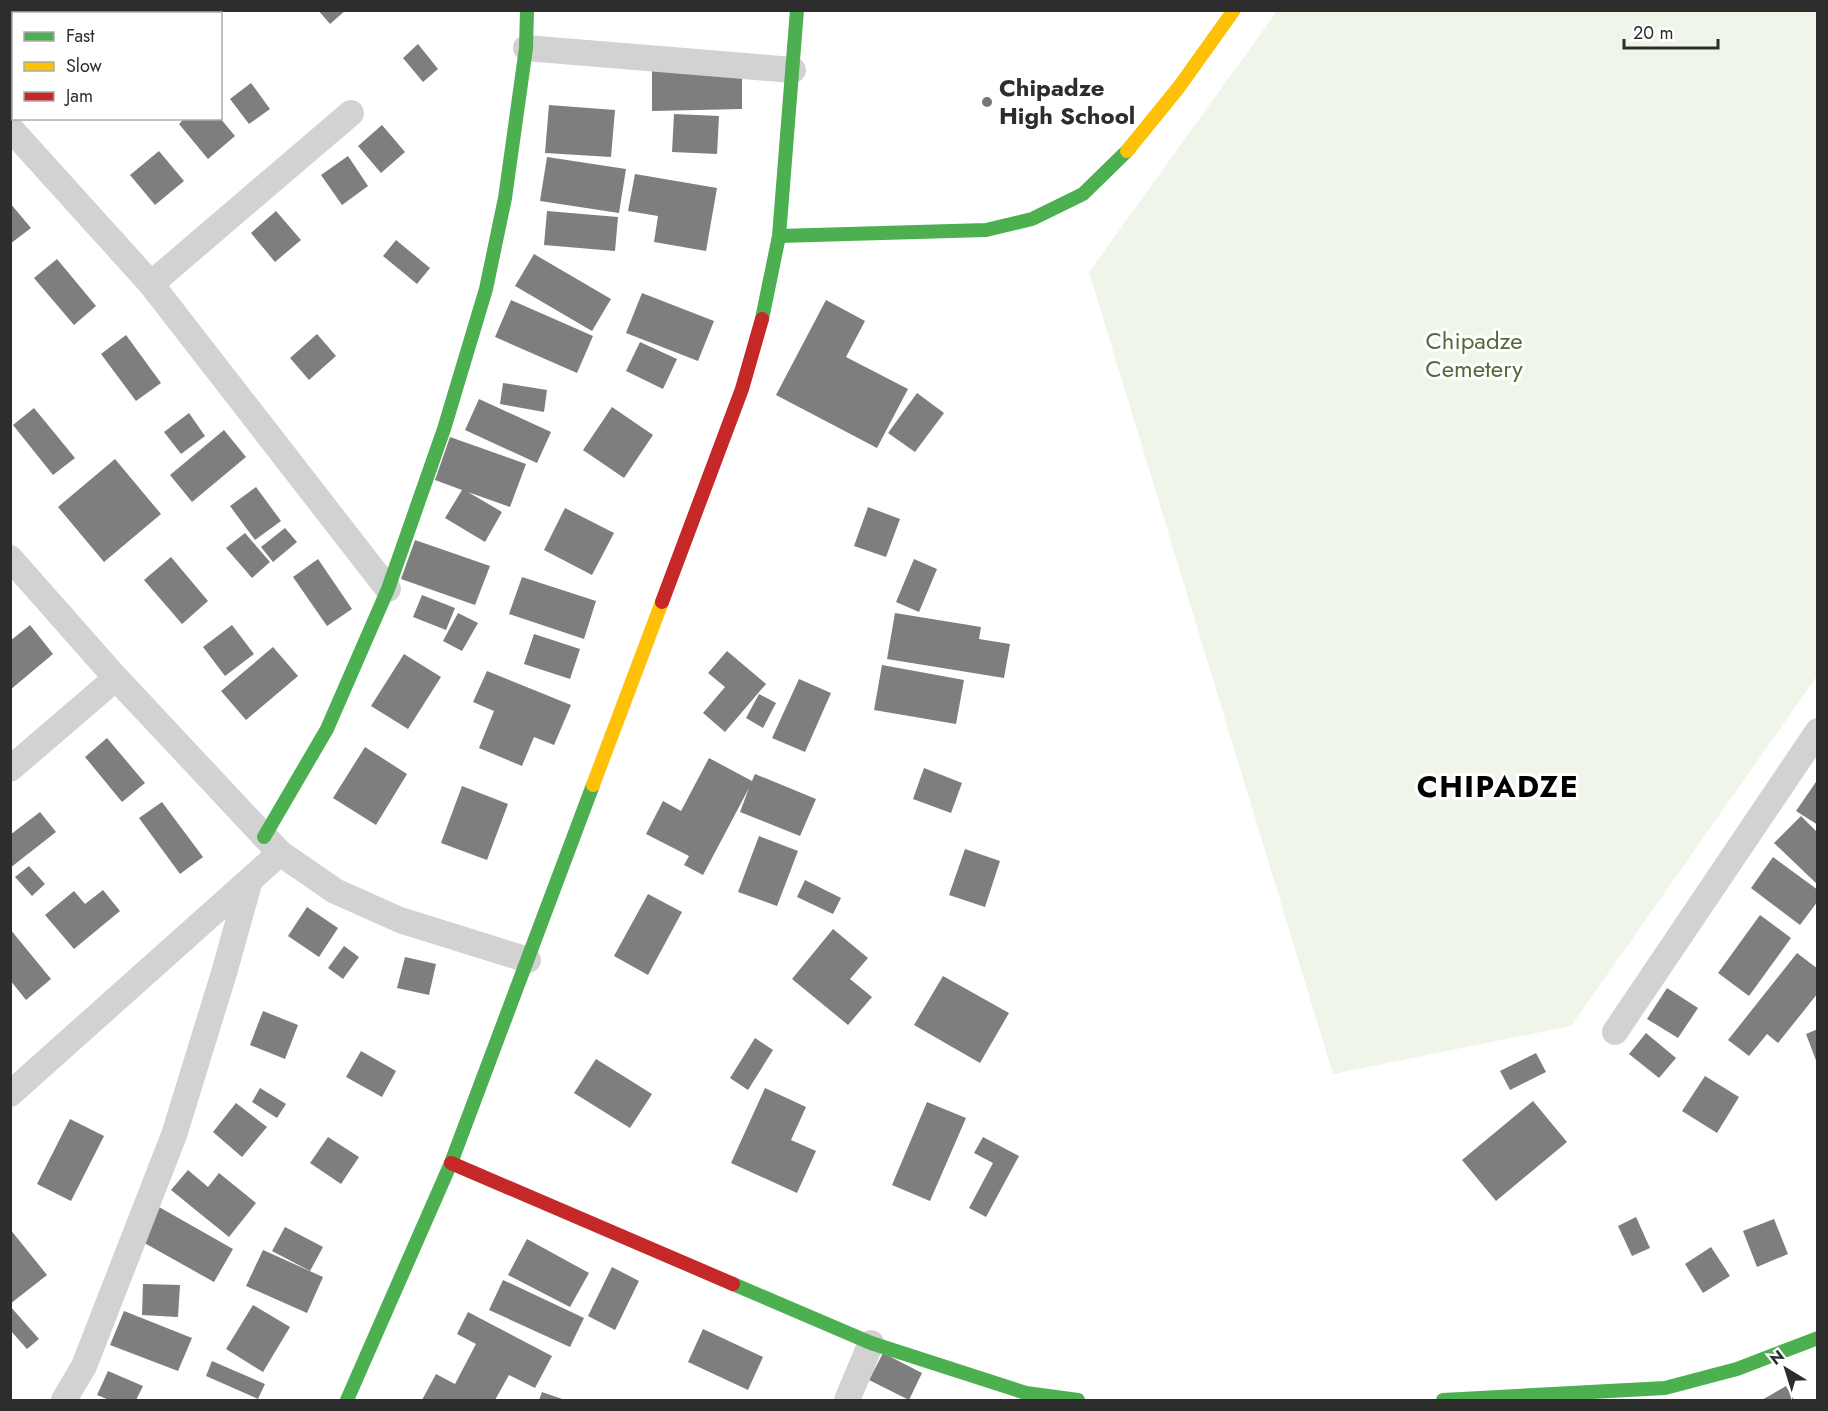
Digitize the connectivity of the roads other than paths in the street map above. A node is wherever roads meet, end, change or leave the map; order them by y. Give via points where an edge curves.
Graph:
1 (527, 10) edge
2 (797, 10) edge
3 (1234, 10) edge
4 (526, 48) junction
5 (792, 70) junction
6 (351, 112) dead end
7 (10, 128) edge
8 (779, 236) junction
9 (151, 284) junction
10 (10, 558) edge
11 (388, 589) junction
12 (116, 678) junction
13 (1818, 731) edge
14 (10, 769) edge
15 (272, 845) junction
16 (250, 880) junction
17 (528, 960) junction
18 (1615, 1032) dead end
19 (10, 1094) edge
20 (451, 1163) junction
21 (1818, 1338) edge
22 (871, 1343) junction
23 (1668, 1395) edge
24 (64, 1401) edge
25 (347, 1401) edge
26 (847, 1401) edge
27 (1078, 1401) edge
28 (1443, 1401) edge

1 - 4 street
2 - 5 street
3 - 8 street via 1123,156 1083,194 1032,219 986,230
4 - 5 street
4 - 11 street via 505,198 486,289 444,429
5 - 8 street
6 - 9 street
7 - 9 street
8 - 17 street via 742,389
9 - 11 street
10 - 12 street
11 - 15 street
12 - 14 street
12 - 15 street
13 - 18 street
15 - 16 street
15 - 17 street via 335,891 400,920
16 - 19 street
16 - 24 street via 174,1135 84,1366
17 - 20 street
20 - 22 street
20 - 25 street
21 - 23 street
22 - 26 street
22 - 27 street via 1026,1393
23 - 28 street

